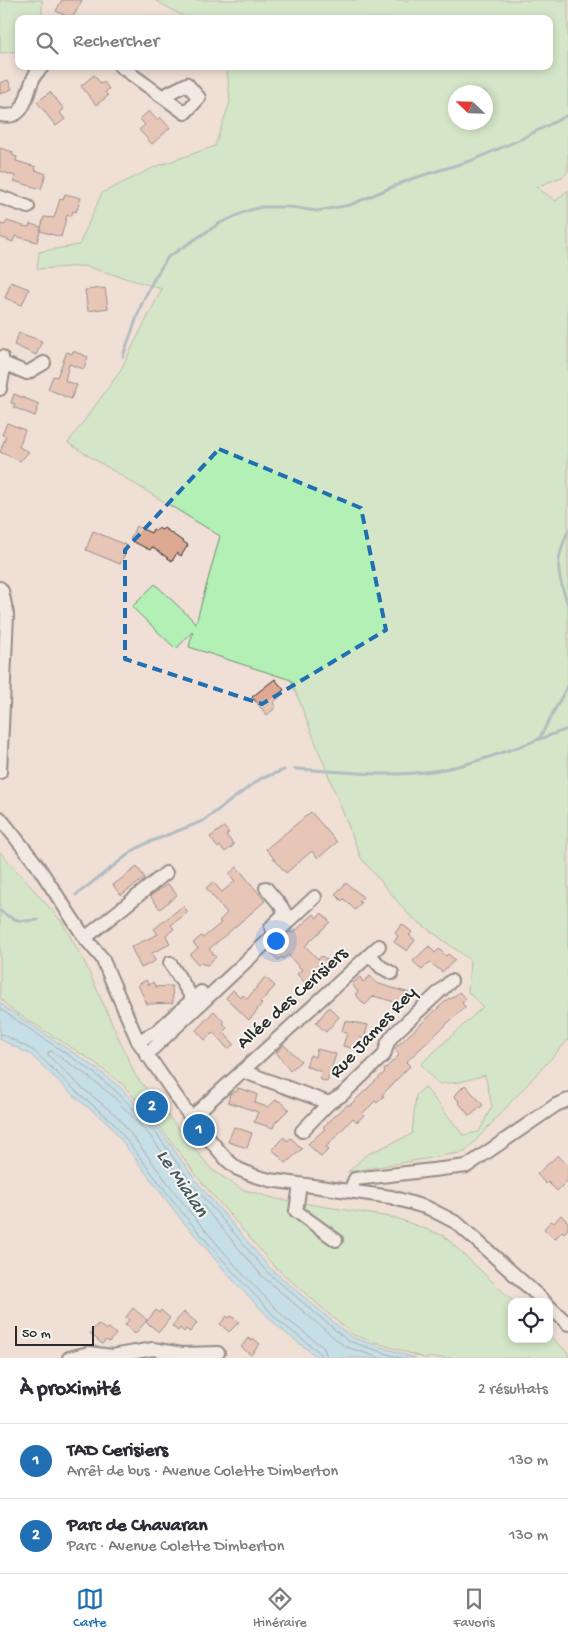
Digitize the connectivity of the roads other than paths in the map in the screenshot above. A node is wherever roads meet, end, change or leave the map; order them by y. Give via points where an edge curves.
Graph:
1 (39, 70) edge
2 (126, 70) edge
3 (163, 96) junction
4 (0, 115) edge
5 (0, 197) edge
6 (28, 207) dead end
7 (44, 363) dead end
8 (0, 389) edge
9 (1, 589) edge
10 (0, 772) edge
11 (0, 818) edge
12 (166, 874) dead end
13 (266, 888) dead end
14 (315, 897) dead end
15 (85, 938) junction
16 (170, 963) dead end
17 (392, 973) dead end
18 (451, 981) dead end
19 (193, 999) junction
20 (138, 1041) junction
21 (146, 1055) junction
22 (242, 1072) junction
23 (568, 1100) edge
24 (329, 1103) junction
25 (191, 1118) junction
26 (302, 1131) dead end
27 (300, 1185) junction
28 (350, 1191) junction
29 (336, 1240) dead end
30 (541, 1298) edge
31 (553, 1310) edge
32 (568, 1324) edge
33 (218, 1353) dead end
34 (182, 1356) edge
35 (69, 1358) edge

1 - 4 street via 17,114
2 - 3 street
3 - 3 street via 185,113 199,98 186,84
5 - 6 street
7 - 8 street via 27,373 2,360
9 - 10 street via 7,614
11 - 15 street via 37,865
12 - 15 street
13 - 19 street via 285,913
14 - 21 street
15 - 20 street via 102,958
16 - 19 street
17 - 22 street, Allée des Cerisiers via 380,967 374,951
18 - 24 street, Rue James Rey via 394,1034 384,1055 342,1095
19 - 20 street via 156,1032
20 - 21 street
21 - 25 street
22 - 24 street, Allée des Cerisiers
22 - 25 street, Allée des Cerisiers
23 - 28 street via 467,1166 355,1180
24 - 26 street, Rue James Rey
25 - 27 street via 218,1151 238,1169 254,1176
27 - 28 street
27 - 29 street via 296,1212
28 - 30 street via 410,1202 457,1223
31 - 32 street
33 - 34 street
34 - 35 street via 153,1349 112,1356 89,1353

